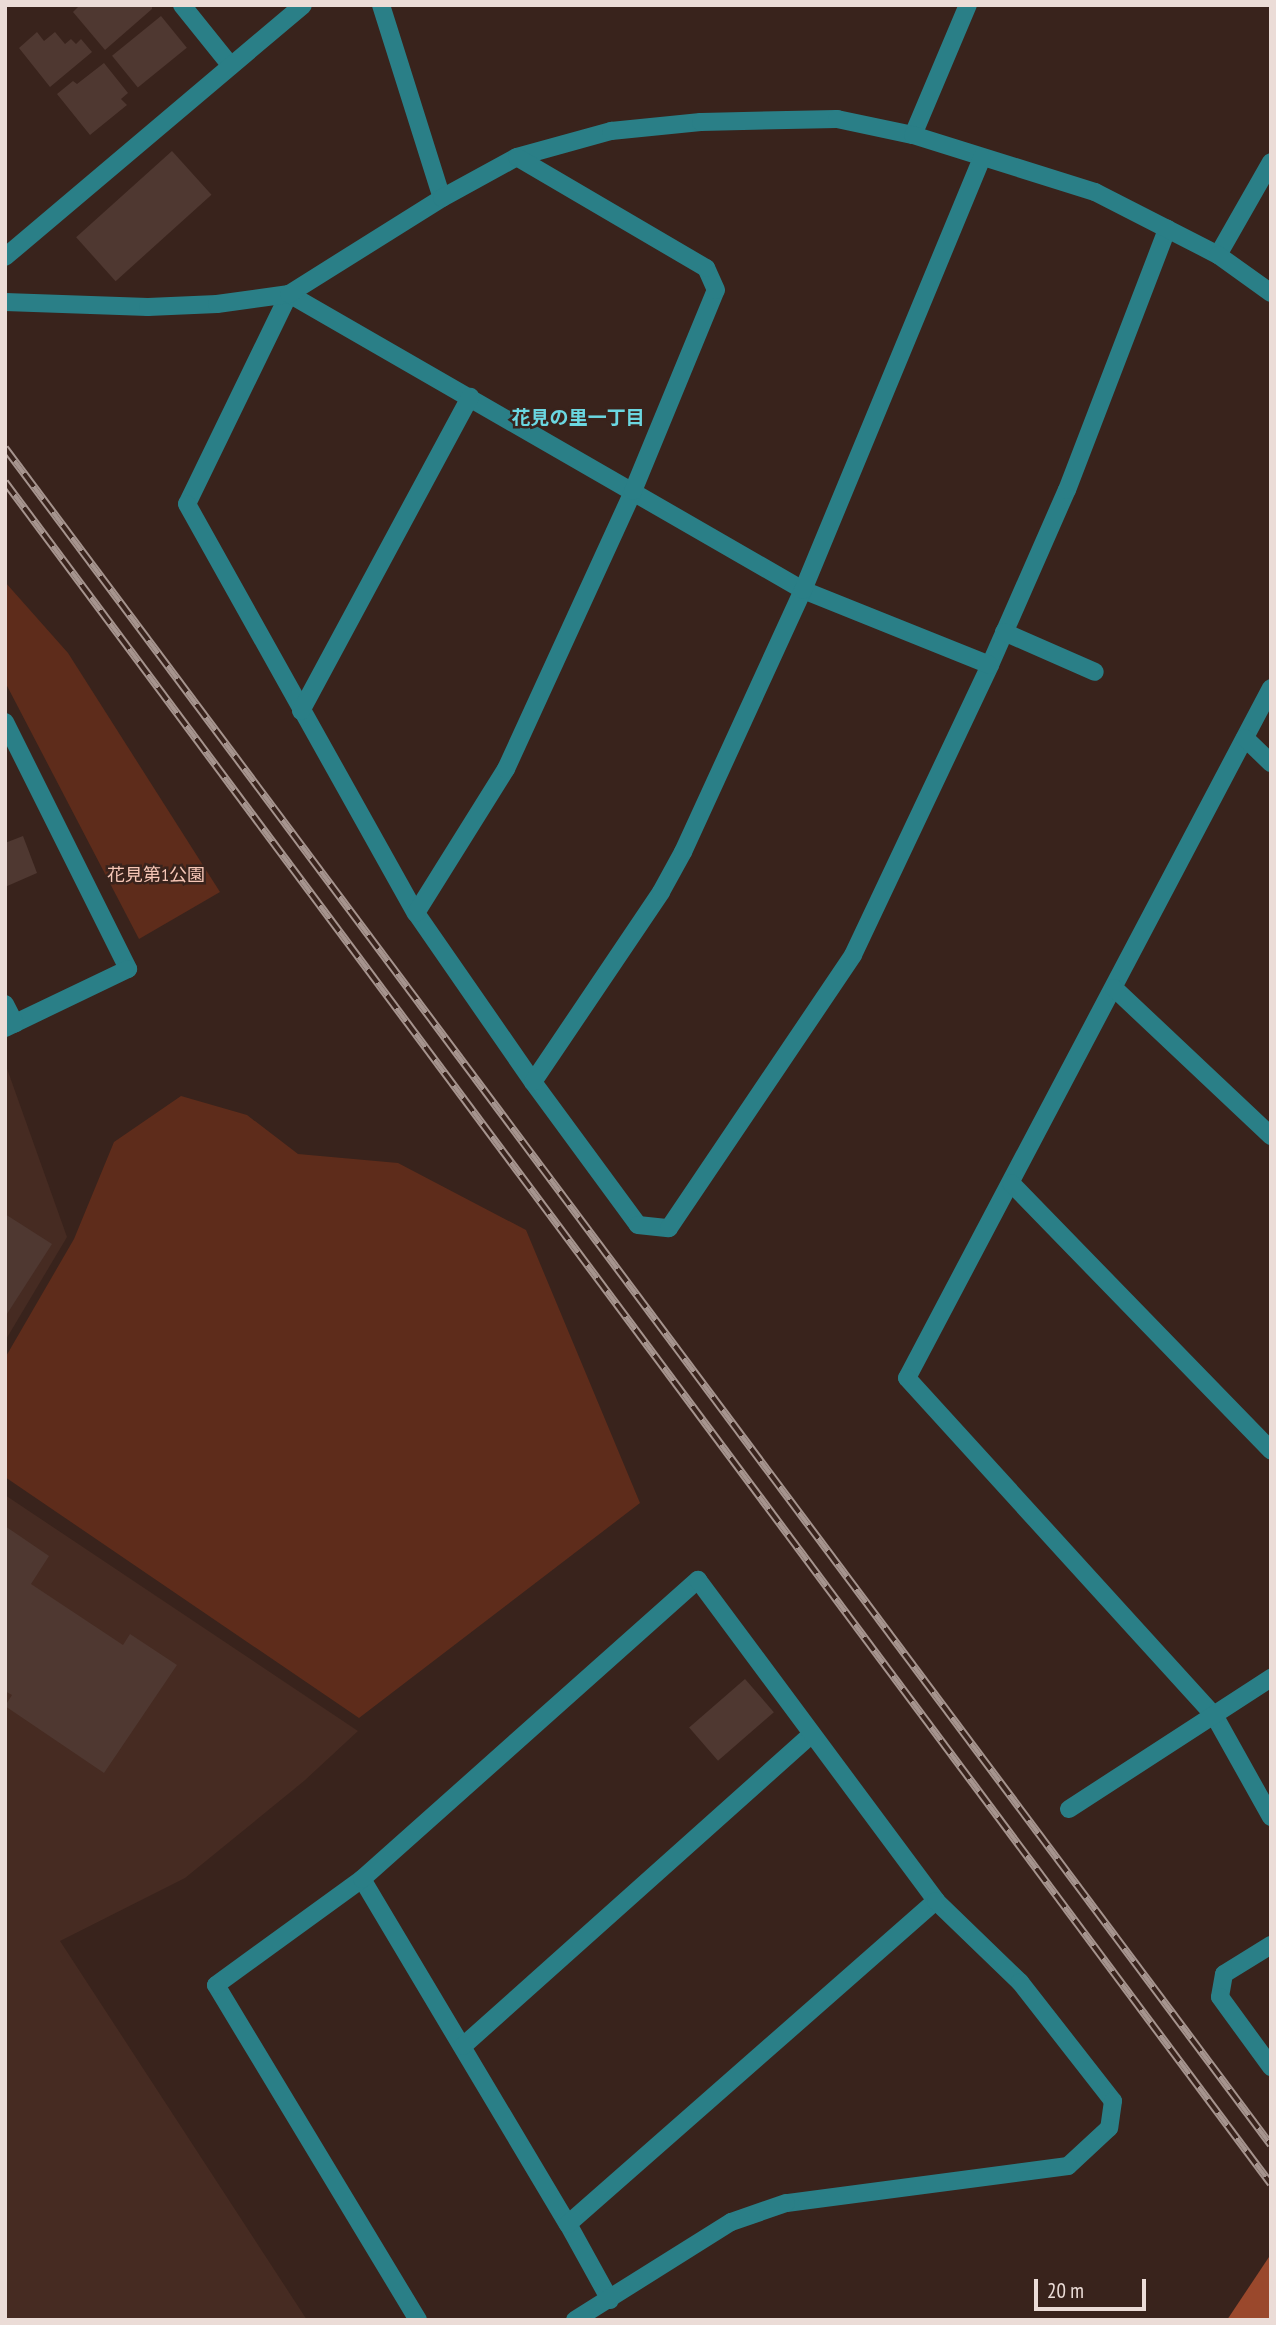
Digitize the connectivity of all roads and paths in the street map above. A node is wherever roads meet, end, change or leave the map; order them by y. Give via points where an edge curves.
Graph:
1 (182, 5) edge
2 (303, 5) edge
3 (381, 5) edge
4 (968, 5) edge
5 (231, 66) junction
6 (913, 135) junction
7 (517, 156) junction
8 (982, 158) junction
9 (1271, 162) edge
10 (442, 198) junction
11 (1167, 229) junction
12 (1218, 255) junction
13 (5, 257) edge
14 (1271, 293) edge
15 (289, 295) junction
16 (5, 302) edge
17 (470, 397) junction
18 (633, 491) junction
19 (803, 590) junction
20 (1004, 632) junction
21 (990, 665) junction
22 (1095, 672) dead end
23 (1271, 688) edge
24 (301, 711) junction
25 (5, 722) edge
26 (1245, 738) junction
27 (1271, 763) edge
28 (416, 914) junction
29 (1114, 988) junction
30 (5, 1004) edge
31 (10, 1026) edge
32 (533, 1082) junction
33 (1271, 1136) edge
34 (1011, 1183) junction
35 (1271, 1450) edge
36 (1271, 1678) edge
37 (1214, 1715) junction
38 (812, 1734) junction
39 (1069, 1809) dead end
40 (1271, 1817) edge
41 (362, 1879) junction
42 (936, 1901) junction
43 (1271, 1945) edge
44 (463, 2046) junction
45 (1271, 2067) edge
46 (568, 2224) junction
47 (610, 2300) junction
48 (418, 2320) edge
49 (575, 2320) edge

1 - 5 street
2 - 5 street
3 - 10 street
4 - 6 street
5 - 13 street
6 - 7 street via 837,119 701,122 611,131
6 - 8 street
7 - 10 street
7 - 18 street via 706,268 716,290
8 - 11 street via 1094,192
8 - 19 street
9 - 12 street
10 - 15 street
11 - 12 street
11 - 20 street via 1067,490
12 - 14 street
15 - 16 street via 148,307
15 - 17 street
15 - 24 street via 187,504
17 - 18 street
17 - 24 street
18 - 19 street
18 - 28 street via 506,769
19 - 21 street
19 - 32 street via 683,852
20 - 21 street
20 - 22 street
21 - 32 street via 853,955 669,1228 638,1224
23 - 26 street
24 - 28 street
25 - 31 street via 128,969
26 - 27 street
26 - 29 street
28 - 32 street
29 - 33 street
29 - 34 street
30 - 31 street
34 - 35 street
34 - 37 street via 906,1378
36 - 37 street
37 - 39 street
37 - 40 street
38 - 41 street via 698,1580
38 - 42 street
38 - 44 street
41 - 44 street
41 - 48 street via 216,1985
42 - 46 street
42 - 47 street via 1020,1982 1113,2101 1109,2128 1068,2166 786,2203 731,2222
43 - 45 street via 1224,1974 1220,1997
44 - 46 street
46 - 47 street
47 - 49 street

